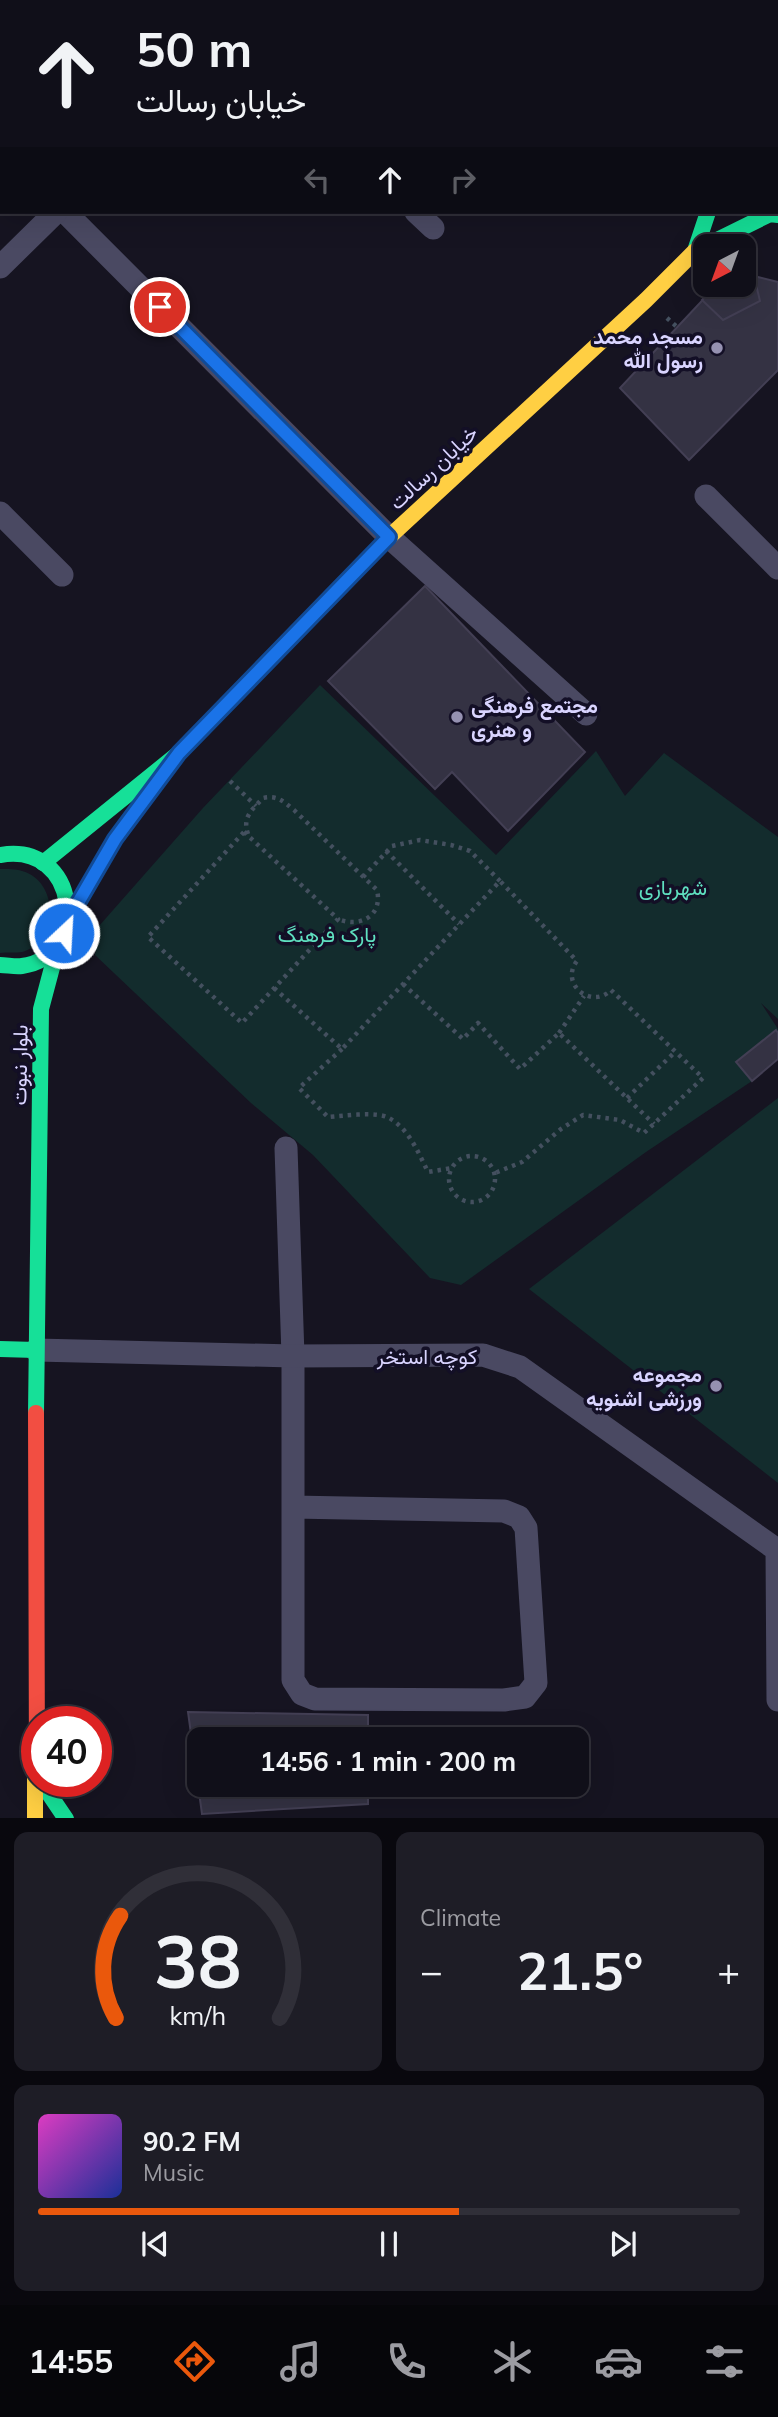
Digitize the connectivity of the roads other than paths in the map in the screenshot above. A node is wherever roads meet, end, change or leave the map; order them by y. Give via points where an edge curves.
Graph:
1 (55, 214) edge
2 (67, 214) edge
3 (418, 214) edge
4 (707, 214) edge
5 (778, 215) edge
6 (432, 228) dead end
7 (701, 234) edge
8 (729, 234) edge
9 (693, 253) edge
10 (0, 267) edge
11 (706, 496) dead end
12 (0, 513) edge
13 (389, 537) junction
14 (778, 568) edge
15 (62, 575) dead end
16 (586, 714) dead end
17 (179, 753) junction
18 (0, 855) edge
19 (44, 863) junction
20 (68, 920) junction
21 (58, 945) junction
22 (0, 965) edge
23 (286, 1148) dead end
24 (0, 1349) edge
25 (36, 1350) junction
26 (293, 1356) junction
27 (293, 1507) junction
28 (777, 1549) edge
29 (778, 1700) edge
30 (38, 1706) edge
31 (37, 1797) edge
32 (52, 1797) edge
33 (35, 1818) edge
34 (66, 1818) edge

1 - 10 street
2 - 13 street
3 - 6 street
4 - 7 street
5 - 8 street via 770,214
9 - 13 street, خیابان رسالت
11 - 14 street
12 - 15 street
13 - 16 street
13 - 17 street, خیابان رسالت
17 - 19 street
17 - 20 street, بلوار نبوت via 115,839
18 - 19 street via 26,855
19 - 20 street via 65,888
20 - 21 street, بلوار نبوت
21 - 22 street via 27,965
21 - 25 street, بلوار نبوت via 41,1009
23 - 26 street
24 - 25 street
25 - 26 street, کوچه استخر
25 - 30 street, بلوار نبوت
26 - 27 street
26 - 28 street, کوچه استخر via 483,1355 510,1363
27 - 27 street via 293,1680 302,1694 316,1699 504,1700 525,1697 536,1683 526,1528 519,1517 504,1511
28 - 29 street, کوچه استخر
31 - 33 street, بلوار نبوت
32 - 34 street

